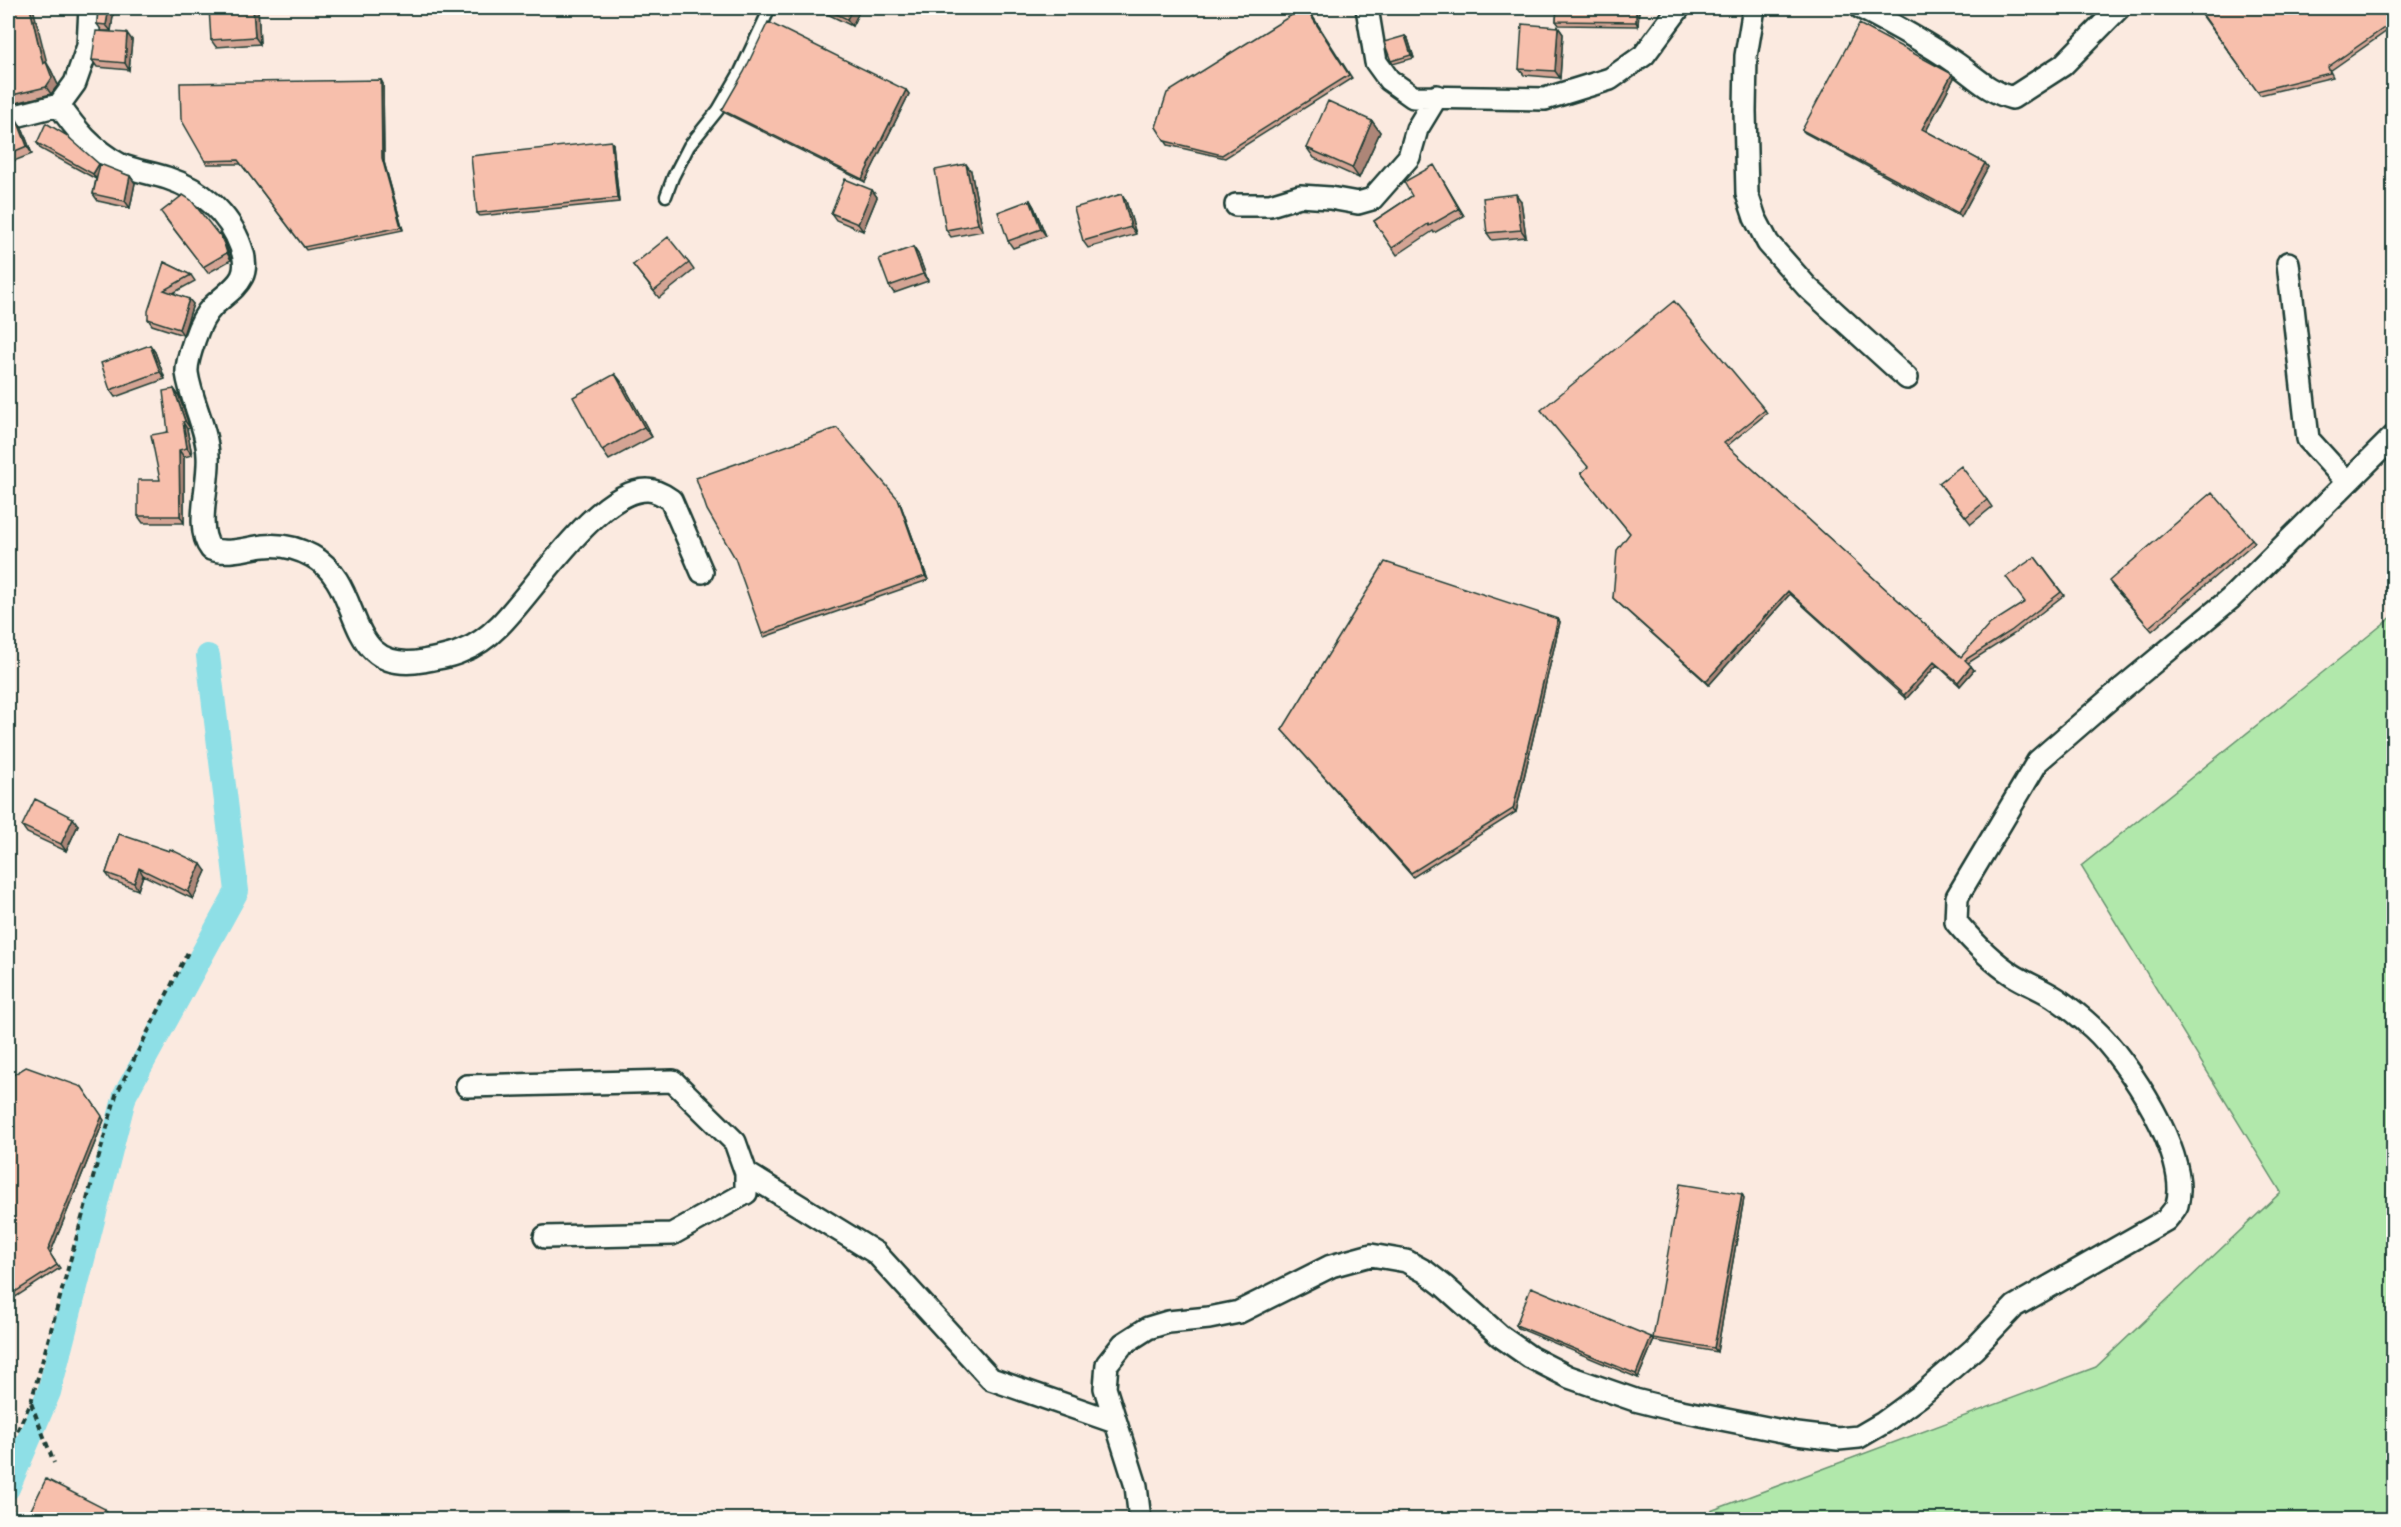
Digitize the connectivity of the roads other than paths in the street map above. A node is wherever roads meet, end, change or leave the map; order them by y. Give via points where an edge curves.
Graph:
1 (90, 8) edge
2 (770, 8) edge
3 (1367, 8) edge
4 (1679, 8) edge
5 (1754, 8) edge
6 (1861, 8) edge
7 (2119, 8) edge
8 (1437, 96) junction
9 (59, 105) junction
10 (8, 118) edge
11 (666, 196) dead end
12 (1236, 205) dead end
13 (2288, 262) dead end
14 (1907, 378) dead end
15 (2394, 436) edge
16 (2347, 482) junction
17 (702, 572) dead end
18 (467, 1086) dead end
19 (746, 1173) junction
20 (545, 1237) dead end
21 (1115, 1422) junction
22 (1140, 1520) edge

1 - 9 street via 83,63
2 - 11 lane via 740,72 718,110 685,152
3 - 8 street via 1376,62 1389,80 1413,97
4 - 8 street via 1644,55 1610,79 1545,99
5 - 14 street via 1746,56 1745,111 1747,194 1755,218 1767,243 1807,287
6 - 7 street via 1952,61 1986,88 2012,98 2063,65
8 - 12 street via 1417,129 1409,157 1372,199 1358,203 1300,196 1270,205
9 - 10 street
9 - 17 street via 78,133 104,156 199,193 221,213 241,247 242,278 200,324 187,371 207,443 202,535 211,549 221,553 282,546 315,557 338,582 370,649 382,658 401,663 445,657 481,641 500,625 576,534 614,502 637,491 655,492 671,500
13 - 16 street via 2308,439
15 - 16 street
16 - 21 street via 2230,599 2038,761 1957,897 1956,922 1975,945 2012,975 2057,999 2095,1030 2131,1072 2174,1155 2177,1206 2166,1220 2015,1306 1974,1349 1920,1396 1859,1437 1838,1439 1797,1434 1671,1409 1569,1377 1530,1358 1500,1336 1426,1272 1406,1261 1371,1255 1331,1266 1239,1312 1168,1322 1148,1328 1123,1344 1107,1364 1105,1388
18 - 19 street via 673,1081 735,1142
19 - 20 street via 746,1193 672,1234
19 - 21 street via 876,1253 991,1379
21 - 22 street via 1136,1486

